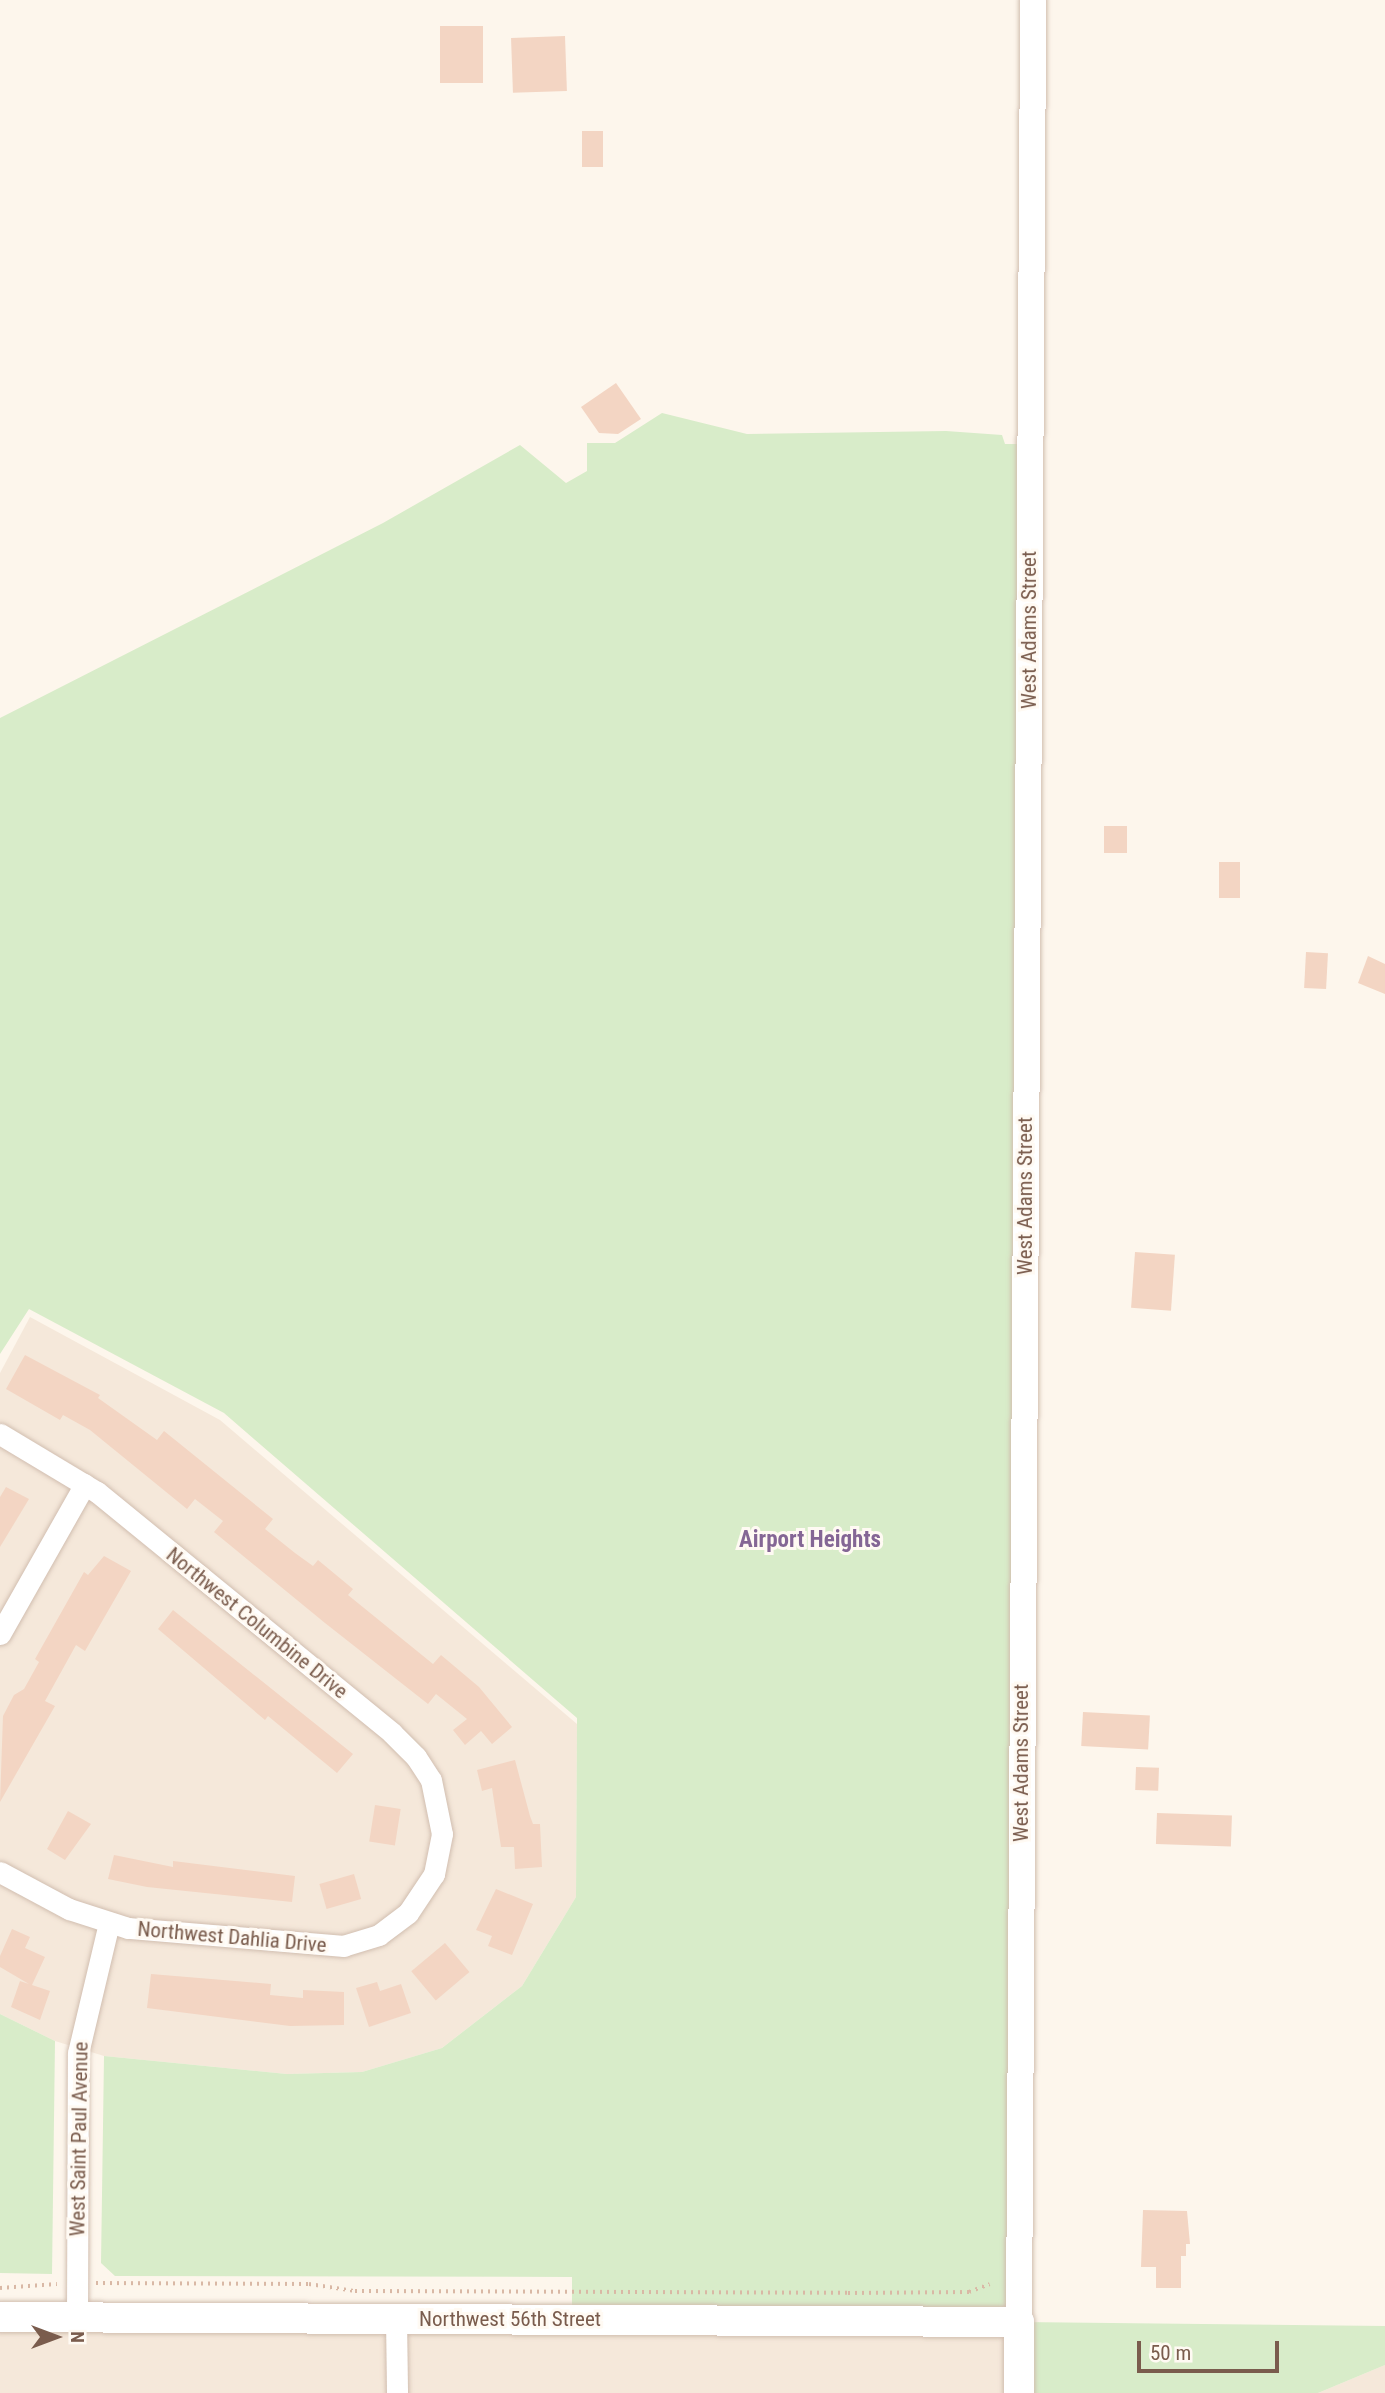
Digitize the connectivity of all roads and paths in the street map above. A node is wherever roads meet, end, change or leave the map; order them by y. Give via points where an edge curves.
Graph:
1 (1033, 0) edge
2 (0, 1434) edge
3 (85, 1483) junction
4 (0, 1634) edge
5 (438, 1863) joint
6 (0, 1872) edge
7 (109, 1923) junction
8 (76, 2284) junction
9 (990, 2284) dead end
10 (0, 2288) edge
11 (0, 2316) edge
12 (77, 2317) junction
13 (396, 2318) junction
14 (1019, 2322) junction
15 (397, 2393) edge
16 (1020, 2393) edge

1 - 14 street, West Adams Street
2 - 3 street, Northwest Columbine Drive
3 - 4 street
3 - 5 street, Northwest Columbine Drive via 416,1757 440,1807
5 - 7 street, Northwest Dahlia Drive via 424,1893 395,1925 344,1946 150,1931
6 - 7 street, Northwest Dahlia Drive via 69,1909
7 - 8 street, West Saint Paul Avenue via 78,2053
8 - 9 path via 834,2293 969,2292
8 - 10 path
8 - 12 street, West Saint Paul Avenue
11 - 12 main road, Northwest 56th Street
12 - 13 main road, Northwest 56th Street
13 - 14 main road, Northwest 56th Street
13 - 15 street
14 - 16 main road, West Adams Street

